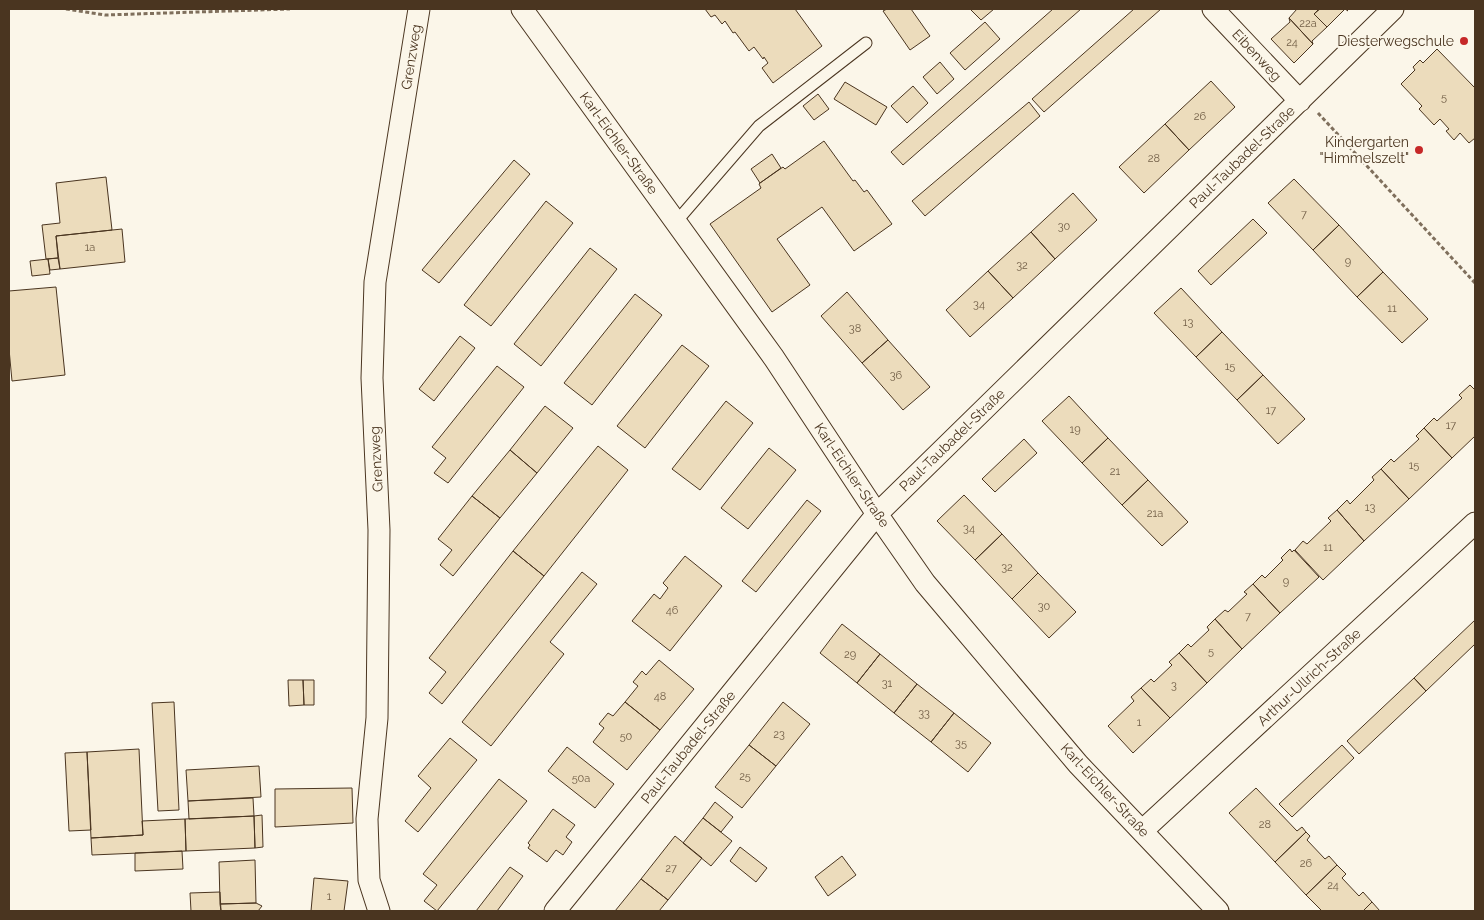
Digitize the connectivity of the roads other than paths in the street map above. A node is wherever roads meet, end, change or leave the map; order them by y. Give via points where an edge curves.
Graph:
1 (419, 9) edge
2 (522, 9) edge
3 (1213, 9) edge
4 (1393, 9) edge
5 (866, 43) dead end
6 (1300, 101) junction
7 (676, 222) junction
8 (877, 514) junction
9 (1475, 523) edge
10 (1142, 831) junction
11 (378, 911) edge
12 (555, 911) edge
13 (1218, 911) edge

1 - 11 street, Grenzweg via 375,282 372,378 379,530 377,718 367,819 369,880
2 - 7 street, Karl-Eichler-Straße
3 - 6 street, Eibenweg
4 - 6 street, Paul-Taubadel-Straße
5 - 7 lane via 759,126
6 - 8 street, Paul-Taubadel-Straße
7 - 8 street, Karl-Eichler-Straße via 774,358
8 - 10 street, Karl-Eichler-Straße via 925,583 1078,764
8 - 12 street, Paul-Taubadel-Straße
9 - 10 street, Arthur-Ullrich-Straße
10 - 13 street, Karl-Eichler-Straße

